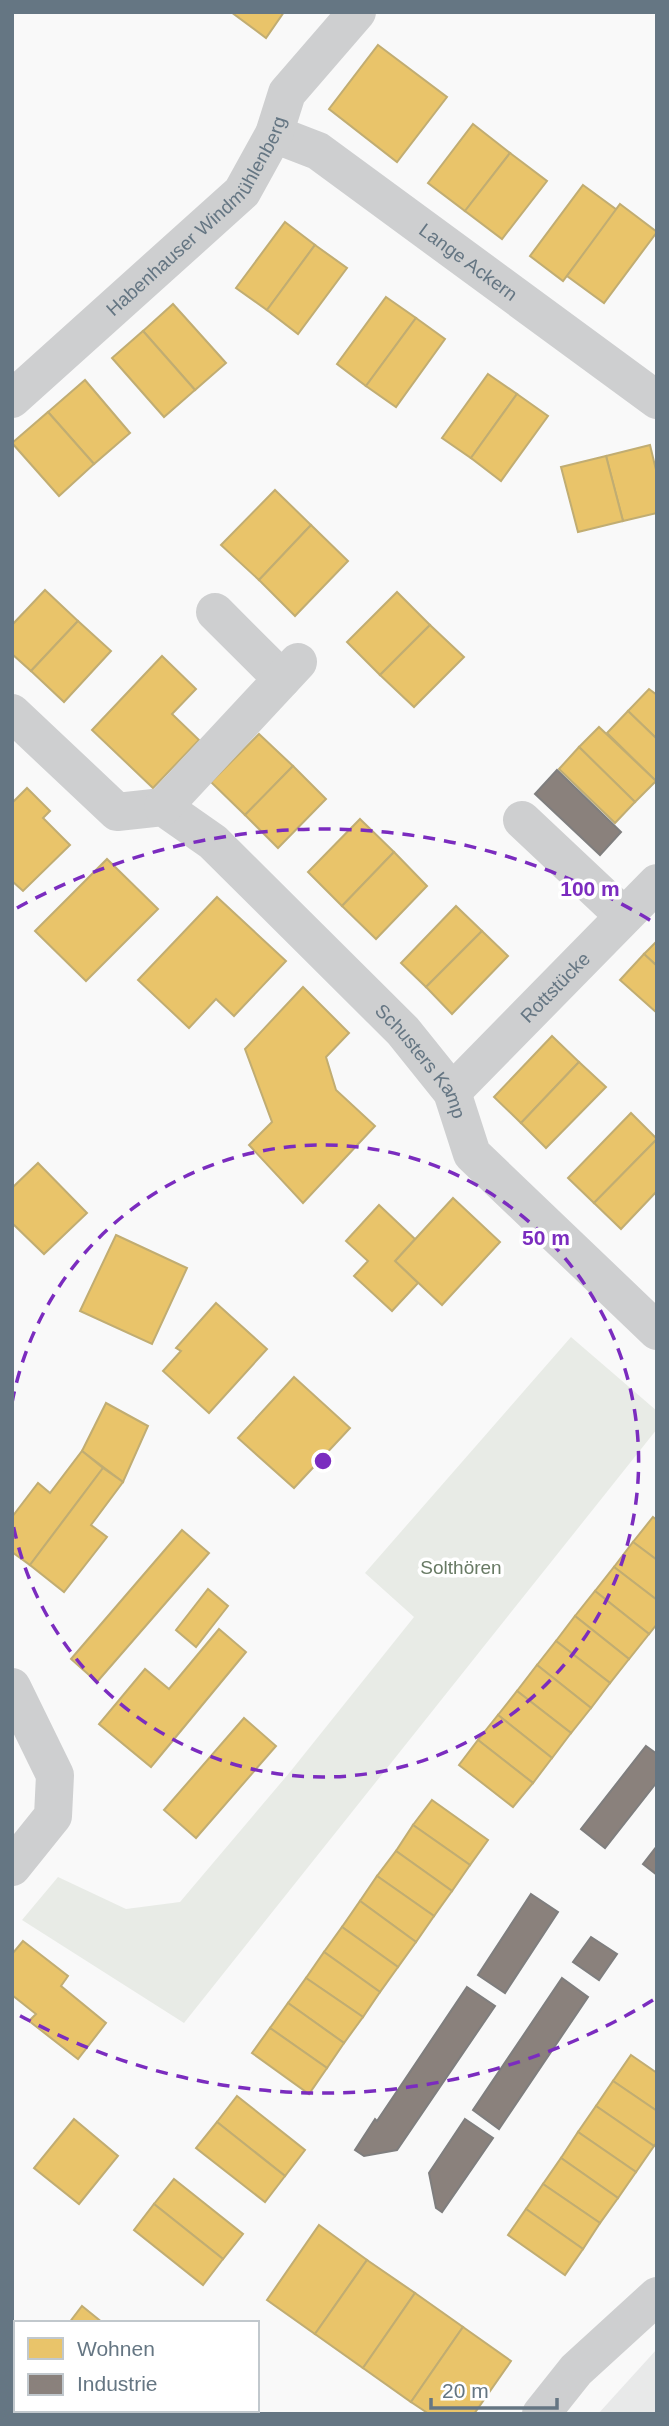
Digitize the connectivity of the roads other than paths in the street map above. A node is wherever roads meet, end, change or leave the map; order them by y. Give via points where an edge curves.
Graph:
1 (357, 12) edge
2 (274, 134) junction
3 (12, 399) edge
4 (657, 400) edge
5 (215, 612) dead end
6 (12, 713) edge
7 (163, 807) junction
8 (522, 820) dead end
9 (657, 883) edge
10 (624, 916) junction
11 (452, 1092) junction
12 (657, 1331) edge
13 (12, 1687) edge
14 (12, 1867) edge
15 (657, 2296) edge
16 (541, 2414) edge

1 - 2 street, Habenhauser Windmühlenberg via 286,93
2 - 3 street, Habenhauser Windmühlenberg via 242,192
2 - 4 street, Lange Ackern via 318,151
5 - 7 street via 290,671
6 - 7 street via 117,812
7 - 11 street, Schusters Kamp via 213,842 403,1031
8 - 10 street
9 - 10 street, Rottstücke
10 - 11 street, Rottstücke
11 - 12 street, Schusters Kamp via 472,1154
13 - 14 street via 55,1775 54,1815
15 - 16 street via 576,2370

